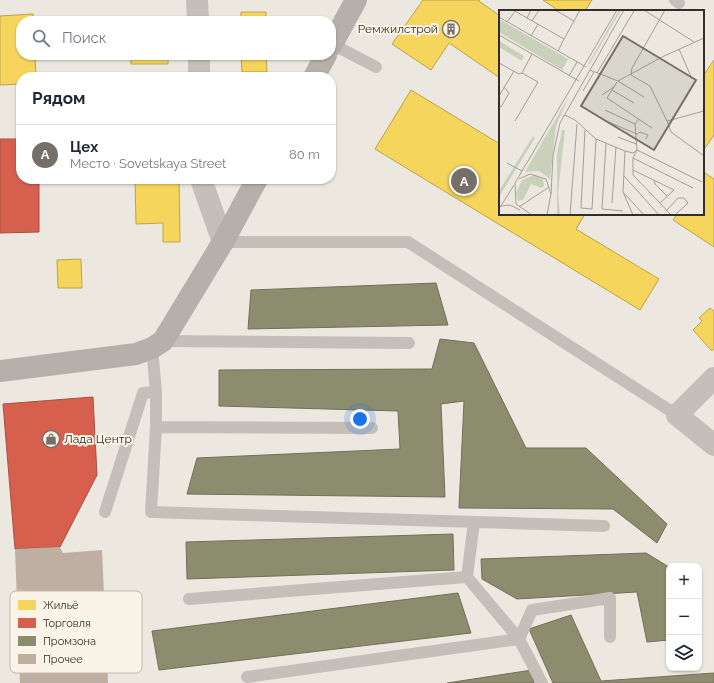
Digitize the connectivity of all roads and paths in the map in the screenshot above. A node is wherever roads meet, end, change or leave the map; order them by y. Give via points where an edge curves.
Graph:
1 (197, 0) edge
2 (356, 0) edge
3 (198, 16) edge
4 (336, 37) edge
5 (336, 50) edge
6 (199, 60) edge
7 (323, 60) edge
8 (376, 67) dead end
9 (199, 72) edge
10 (317, 72) edge
11 (203, 184) edge
12 (254, 184) edge
13 (223, 242) junction
14 (409, 343) dead end
15 (158, 344) junction
16 (0, 371) edge
17 (714, 378) edge
18 (156, 392) junction
19 (677, 415) junction
20 (156, 427) junction
21 (372, 428) dead end
22 (714, 445) edge
23 (105, 512) dead end
24 (474, 522) junction
25 (604, 526) dead end
26 (467, 577) junction
27 (189, 599) dead end
28 (610, 637) dead end
29 (519, 639) junction
30 (247, 677) dead end
31 (542, 683) edge

1 - 3 street
2 - 4 street
5 - 8 lane
6 - 9 street
7 - 10 street
11 - 13 street
12 - 13 street
13 - 15 street
13 - 19 lane via 408,242
14 - 15 lane
15 - 16 street via 136,354
15 - 18 lane
17 - 19 street
18 - 20 lane
18 - 23 lane via 143,393
19 - 22 street
20 - 21 lane
20 - 24 lane via 151,512
24 - 25 lane
24 - 26 lane
26 - 27 lane
26 - 29 lane
28 - 29 lane via 610,598 532,610
29 - 30 lane
29 - 31 lane

